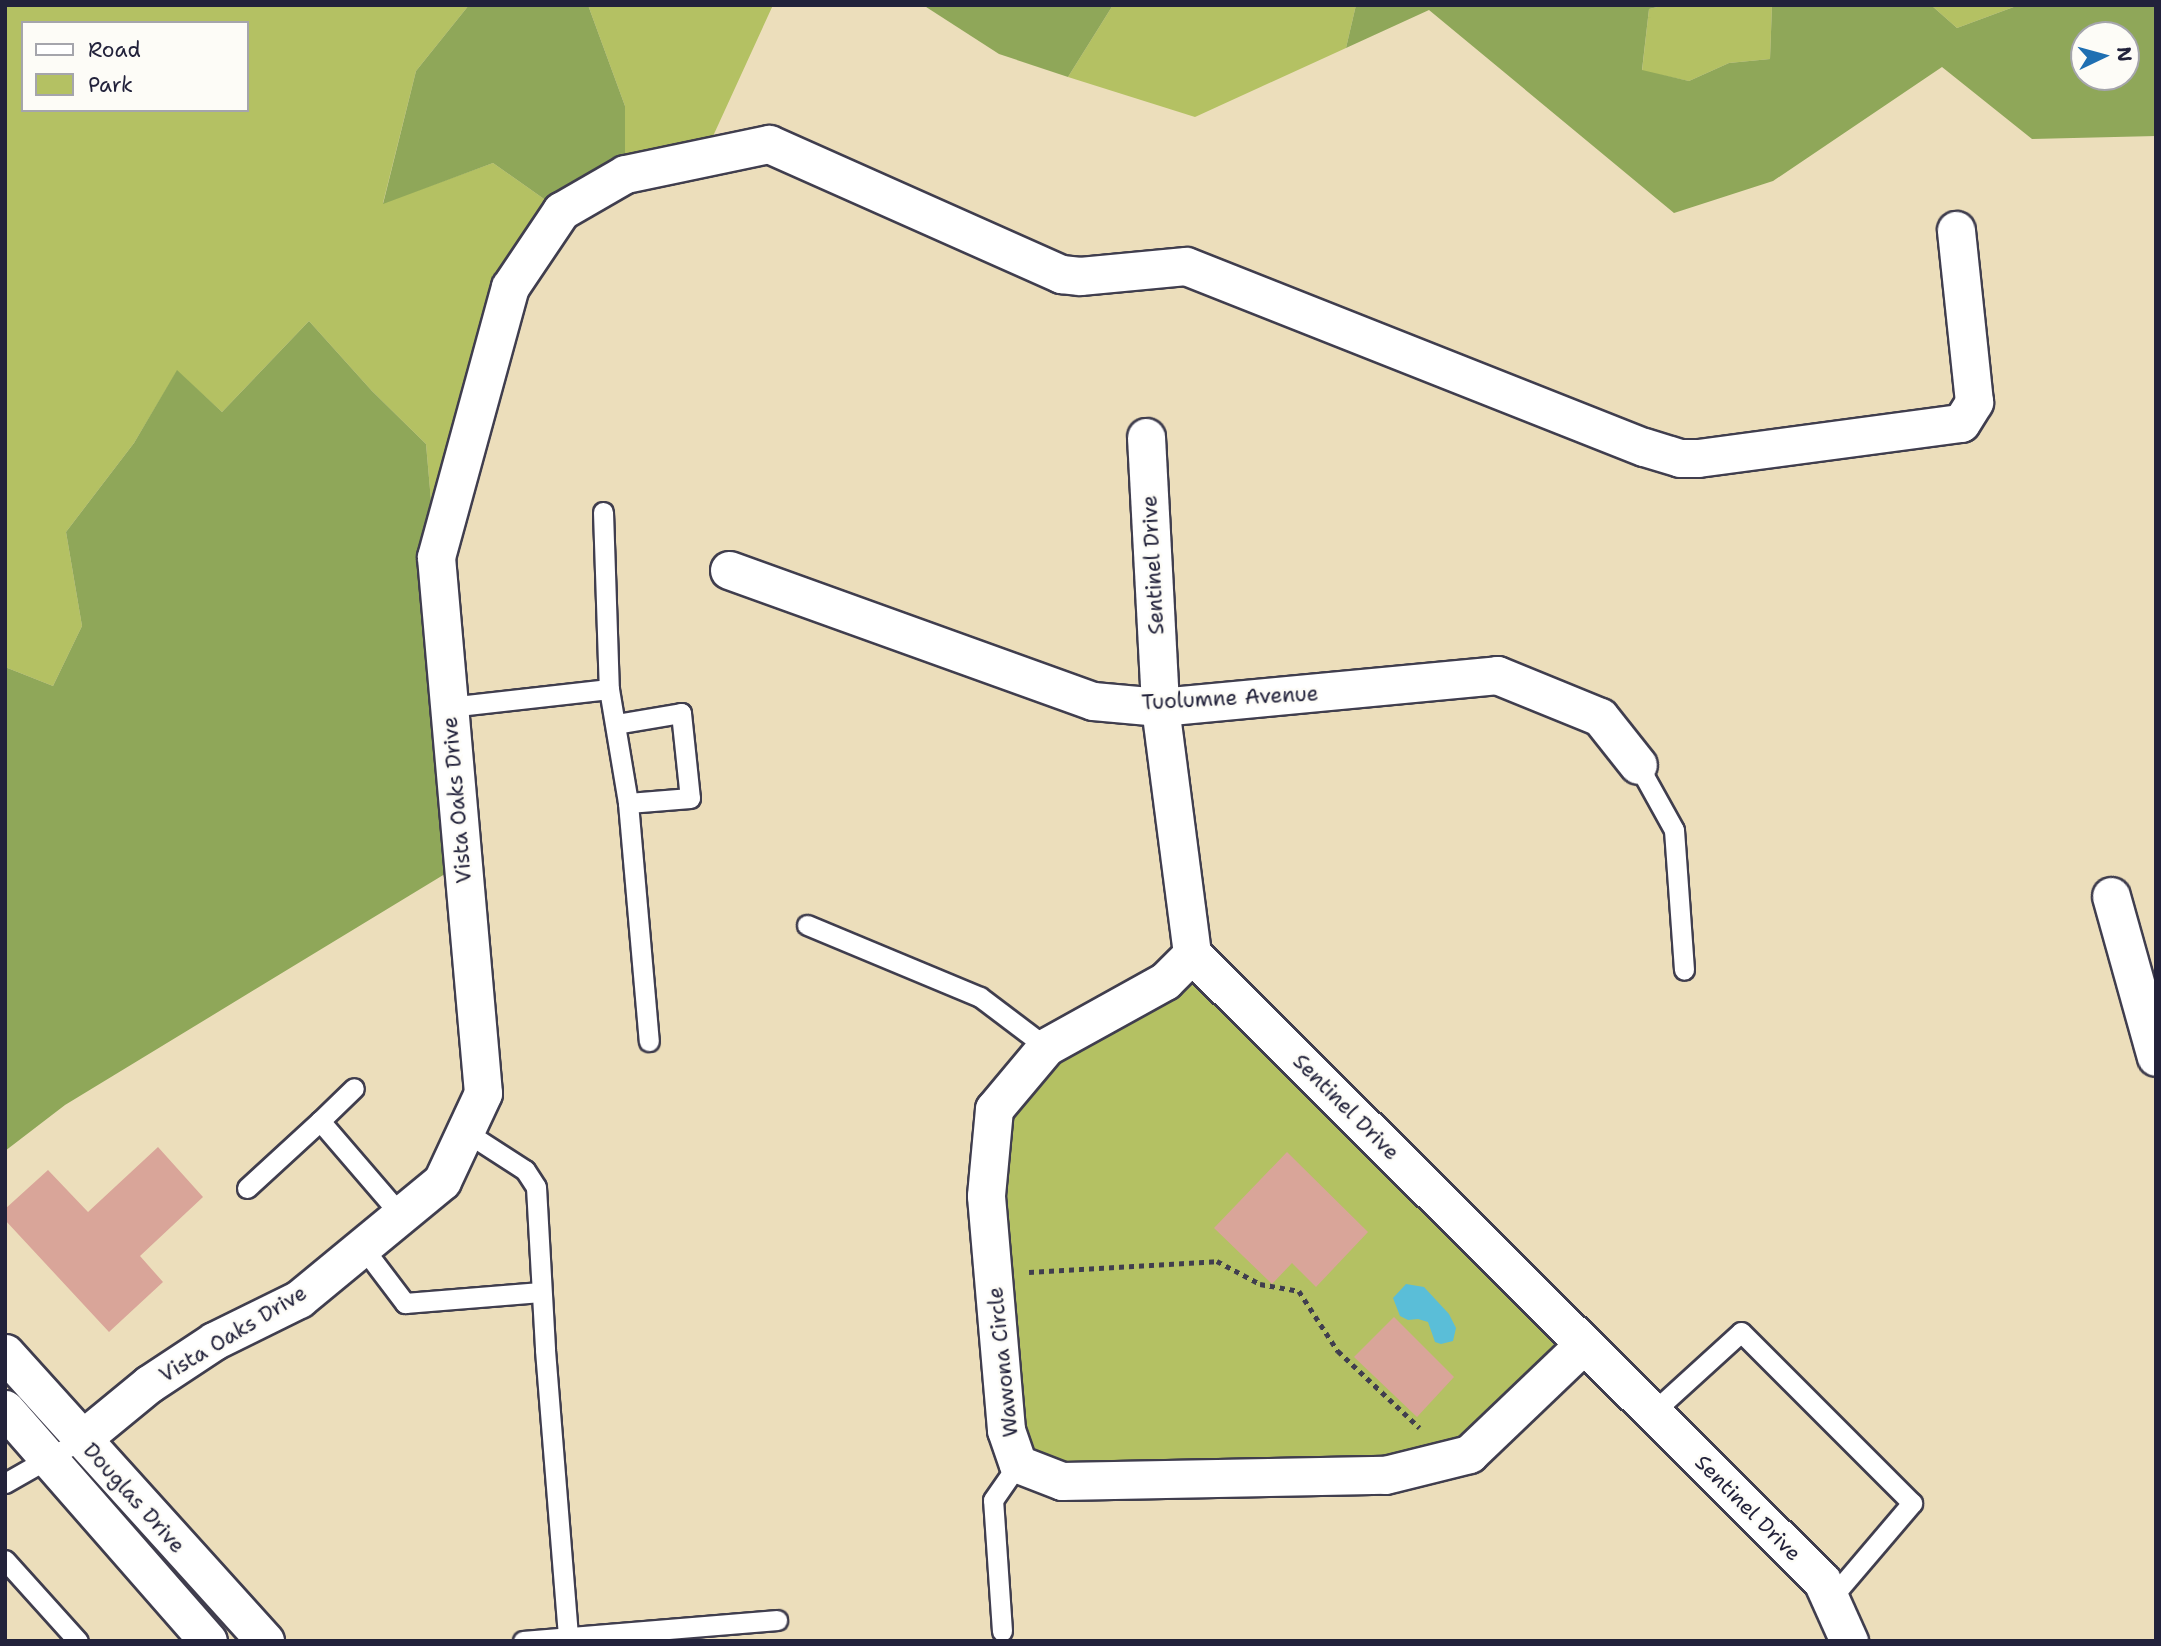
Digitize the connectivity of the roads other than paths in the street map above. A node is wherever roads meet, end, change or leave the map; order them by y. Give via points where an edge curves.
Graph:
1 (1956, 230) dead end
2 (1146, 437) dead end
3 (603, 512) dead end
4 (729, 570) dead end
5 (609, 689) junction
6 (449, 707) junction
7 (1160, 707) junction
8 (615, 724) junction
9 (1638, 765) joint
10 (628, 803) junction
11 (2111, 895) dead end
12 (807, 925) dead end
13 (1192, 954) junction
14 (1684, 970) dead end
15 (649, 1041) dead end
16 (1046, 1048) junction
17 (2156, 1057) edge
18 (354, 1088) dead end
19 (320, 1121) junction
20 (466, 1132) junction
21 (247, 1188) dead end
22 (400, 1214) junction
23 (361, 1245) junction
24 (541, 1292) junction
25 (1584, 1344) junction
26 (5, 1353) edge
27 (5, 1409) edge
28 (1653, 1413) junction
29 (82, 1439) junction
30 (47, 1458) junction
31 (1018, 1464) junction
32 (5, 1483) edge
33 (5, 1560) edge
34 (1832, 1597) junction
35 (777, 1620) dead end
36 (1002, 1631) dead end
37 (687, 1634) edge
38 (568, 1637) junction
39 (535, 1640) edge
40 (78, 1641) edge
41 (208, 1641) edge
42 (265, 1641) edge
43 (1849, 1641) edge

1 - 6 street, Vista Oaks Drive via 1974,402 1961,423 1680,458 1186,267 1060,274 769,144 625,174 561,211 510,287 436,557
2 - 7 street, Sentinel Drive
3 - 5 lane
4 - 7 street, Tuolumne Avenue via 1093,701
5 - 6 lane
5 - 8 lane
6 - 20 street, Vista Oaks Drive via 483,1093
7 - 9 street, Tuolumne Avenue via 1497,675 1600,717
7 - 13 street, Sentinel Drive
8 - 10 lane
8 - 10 lane via 681,713 690,798
9 - 14 lane via 1674,830
10 - 15 lane
11 - 17 street
12 - 16 lane via 980,997
13 - 16 street, Wawona Circle via 1165,981
13 - 25 street, Sentinel Drive
16 - 31 street, Wawona Circle via 994,1109 986,1196 1006,1430
18 - 19 lane
19 - 21 lane
19 - 22 lane
20 - 22 street, Vista Oaks Drive via 442,1181
20 - 24 lane via 525,1170 536,1187
22 - 23 street, Vista Oaks Drive
23 - 24 lane via 405,1303
23 - 29 street, Vista Oaks Drive via 299,1298 214,1341 149,1384
24 - 38 lane
25 - 28 street, Sentinel Drive
25 - 31 street, Wawona Circle via 1469,1454 1385,1475 1062,1482
26 - 29 street, Douglas Drive
27 - 30 street
28 - 34 street, Sentinel Drive via 1822,1581
28 - 34 lane via 1741,1332 1912,1503
29 - 30 lane
29 - 42 street, Douglas Drive
30 - 32 lane
30 - 41 street
31 - 36 lane via 993,1500
33 - 40 lane
34 - 43 street, Sentinel Drive
35 - 37 lane
37 - 38 lane
38 - 39 lane

